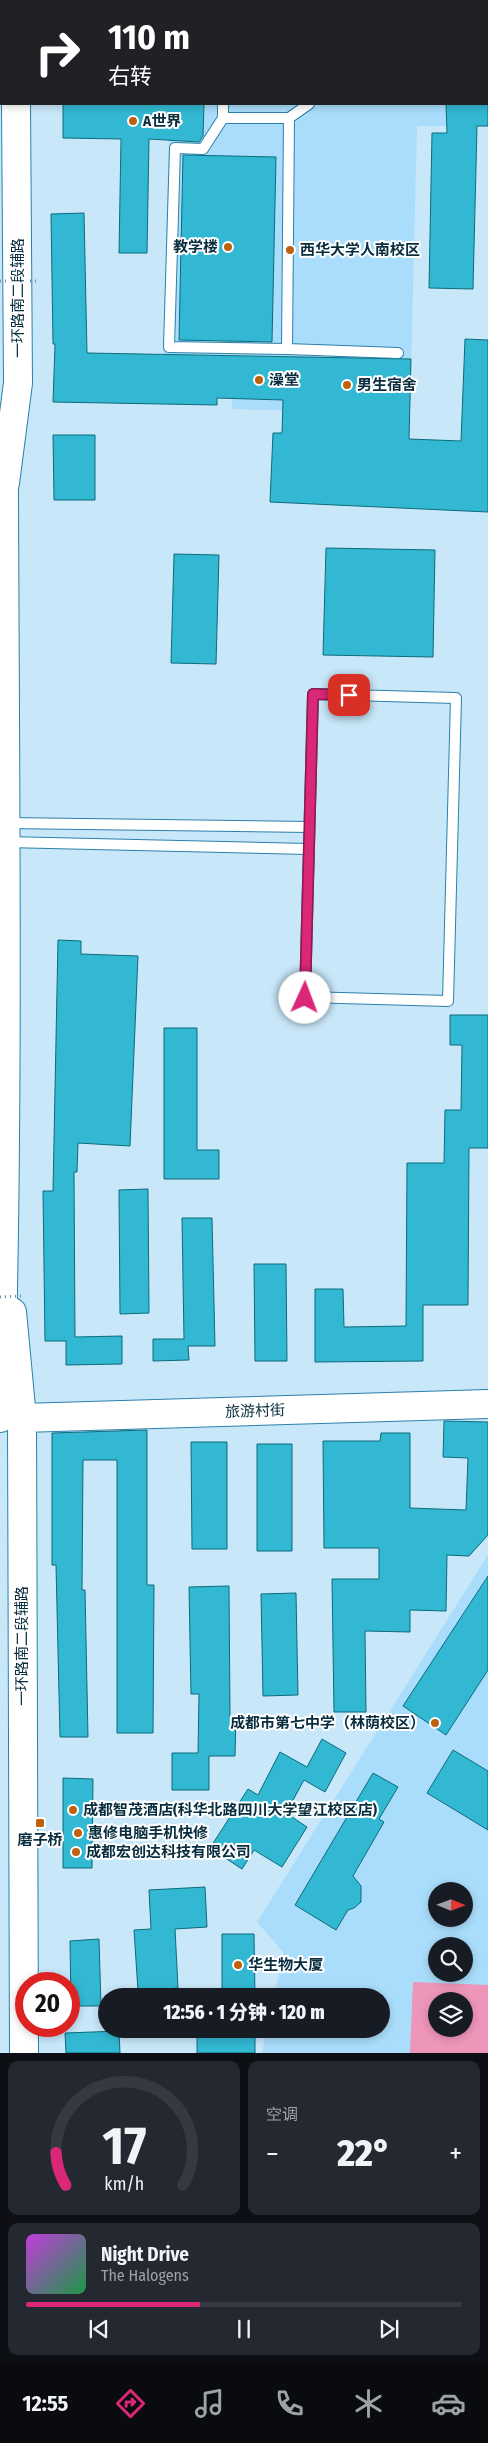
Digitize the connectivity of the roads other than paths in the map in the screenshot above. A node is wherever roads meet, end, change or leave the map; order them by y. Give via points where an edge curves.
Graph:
1 (16, 105) edge
2 (223, 105) edge
3 (308, 105) edge
4 (223, 118) junction
5 (289, 118) junction
6 (287, 349) junction
7 (398, 353) dead end
8 (0, 455) edge
9 (4, 492) junction
10 (310, 828) junction
11 (3, 833) edge
12 (309, 849) junction
13 (488, 1404) edge
14 (11, 1418) edge
15 (16, 2044) edge

1 - 9 main road, 一环路南二段辅路 via 18,383
2 - 4 lane
3 - 5 lane
4 - 5 lane
4 - 6 lane via 203,149 174,148 169,347
5 - 6 lane
6 - 7 lane
8 - 9 main road
9 - 11 main road, 一环路南二段辅路
10 - 11 lane
10 - 12 lane
10 - 12 lane via 313,694 456,698 448,1001 305,998
11 - 12 lane
11 - 14 main road, 一环路南二段辅路 via 5,1240
13 - 14 main road, 旅游村街
14 - 15 main road, 一环路南二段辅路

